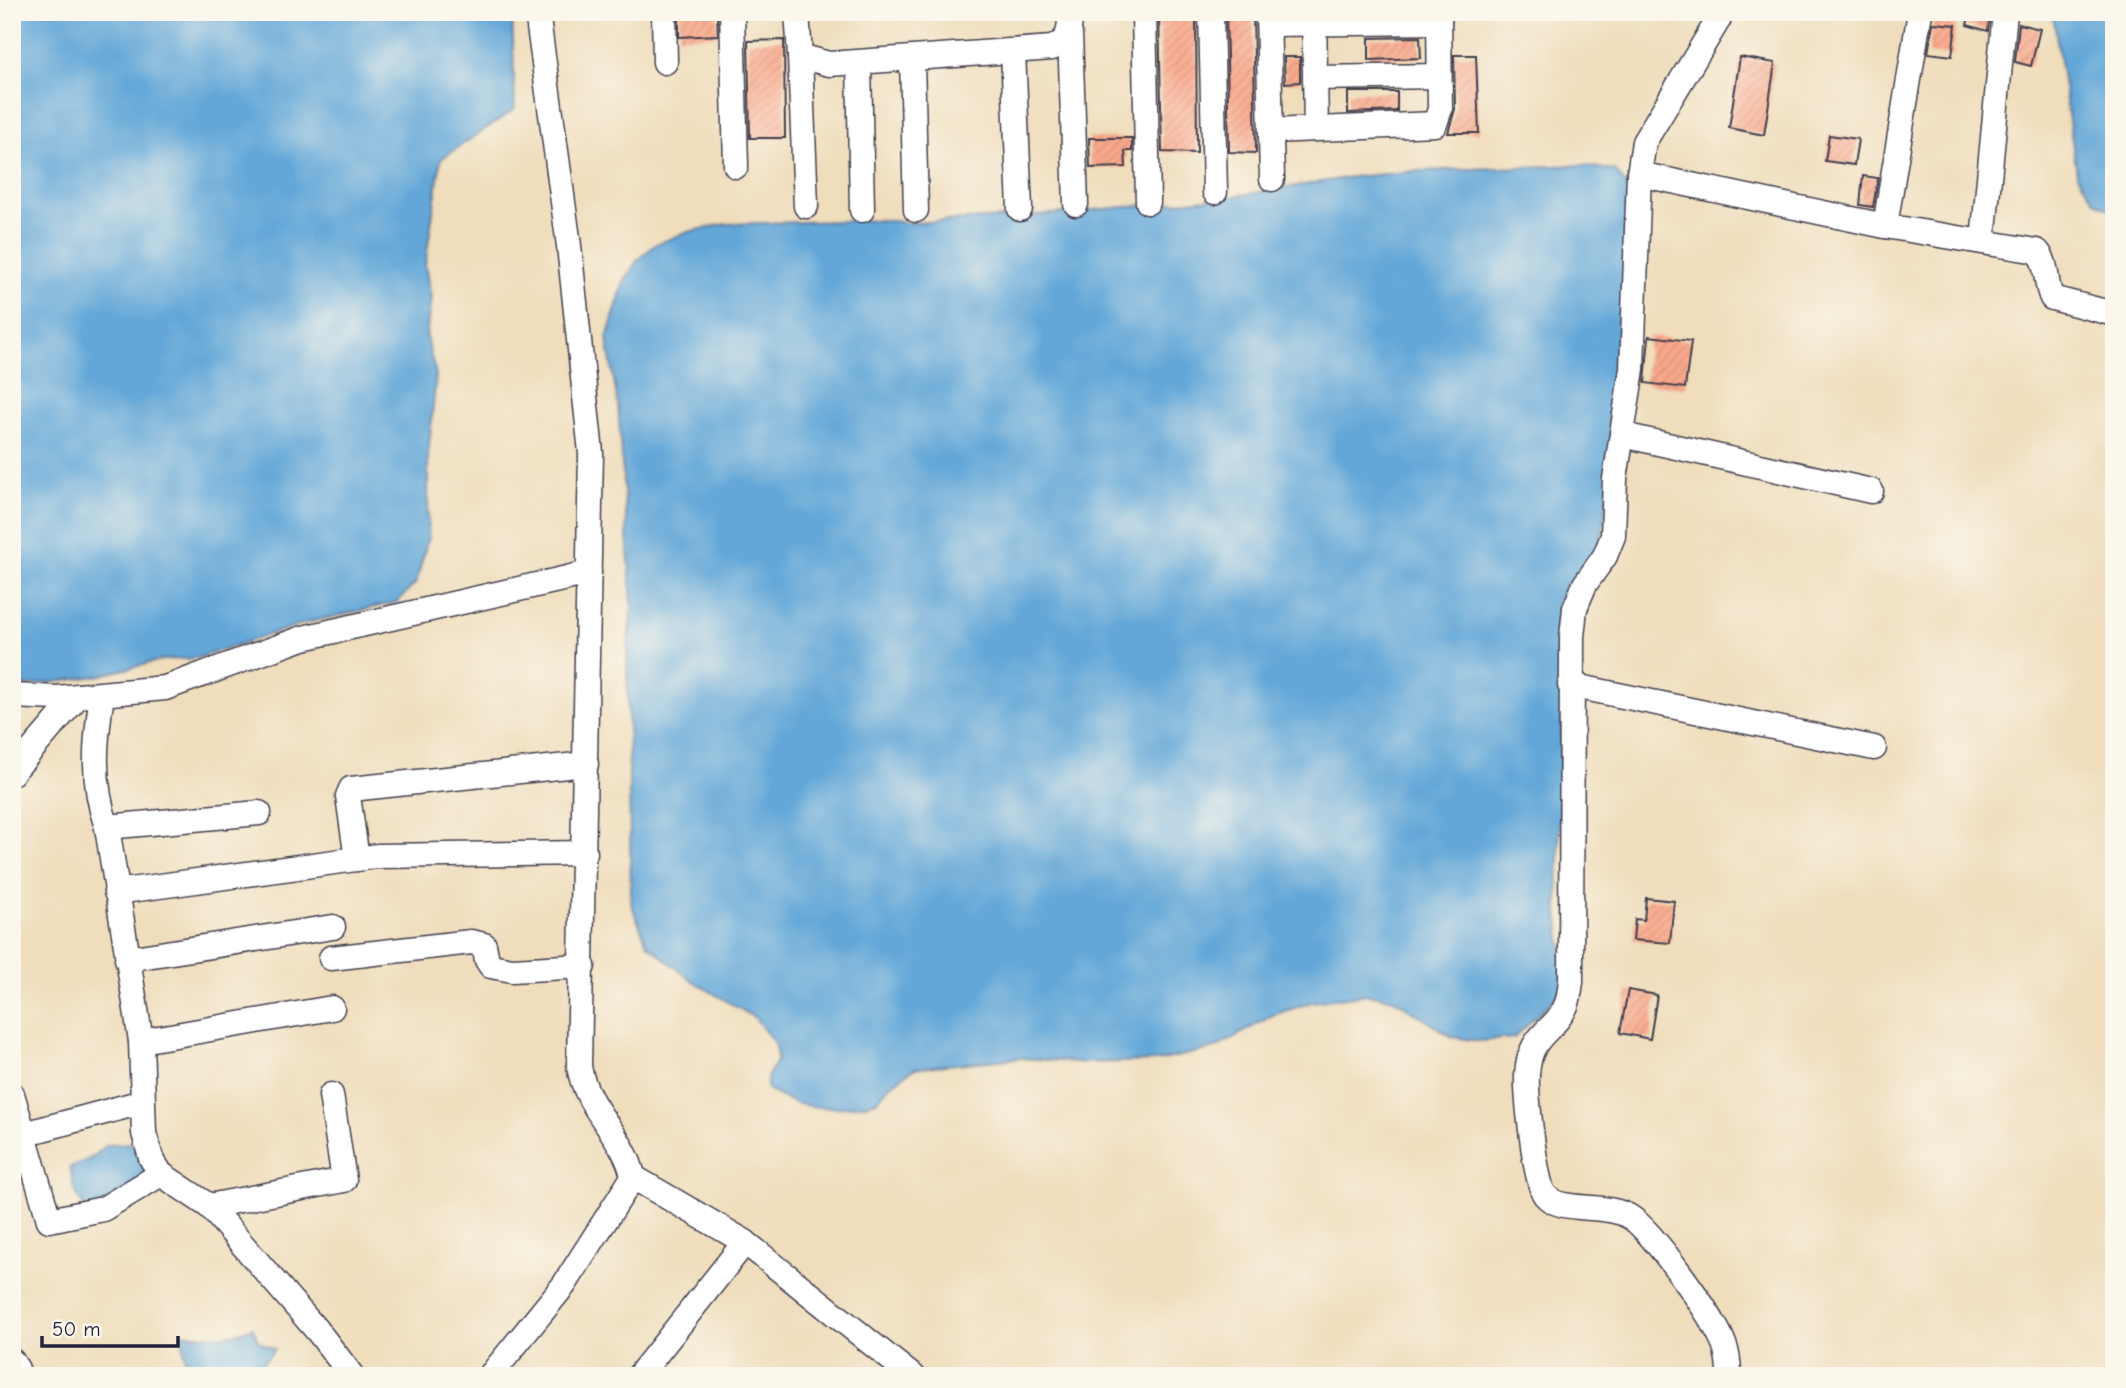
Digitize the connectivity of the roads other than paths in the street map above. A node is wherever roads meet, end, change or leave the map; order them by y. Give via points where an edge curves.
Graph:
1 (537, 12) edge
2 (664, 12) edge
3 (732, 12) edge
4 (797, 12) edge
5 (1144, 12) edge
6 (1211, 12) edge
7 (1723, 12) edge
8 (1920, 12) edge
9 (2005, 12) edge
10 (1439, 17) edge
11 (1268, 18) edge
12 (1314, 18) edge
13 (1070, 23) edge
14 (1013, 52) junction
15 (800, 57) junction
16 (912, 58) junction
17 (665, 62) dead end
18 (859, 62) junction
19 (1439, 76) junction
20 (1315, 78) junction
21 (1316, 128) junction
22 (1271, 131) junction
23 (736, 166) dead end
24 (1639, 174) junction
25 (1272, 179) dead end
26 (1215, 192) dead end
27 (1148, 202) dead end
28 (1076, 204) dead end
29 (806, 206) dead end
30 (1020, 209) dead end
31 (862, 210) dead end
32 (916, 210) dead end
33 (1885, 226) junction
34 (1983, 241) junction
35 (2114, 314) edge
36 (1623, 435) junction
37 (1871, 491) dead end
38 (589, 573) junction
39 (1570, 685) junction
40 (90, 695) junction
41 (12, 696) edge
42 (1874, 748) dead end
43 (586, 764) junction
44 (12, 773) edge
45 (260, 813) dead end
46 (107, 827) junction
47 (585, 853) junction
48 (357, 859) junction
49 (116, 892) junction
50 (333, 927) dead end
51 (331, 958) dead end
52 (127, 959) junction
53 (583, 965) junction
54 (332, 1008) dead end
55 (141, 1041) junction
56 (12, 1094) edge
57 (331, 1095) dead end
58 (142, 1102) junction
59 (24, 1134) junction
60 (161, 1174) junction
61 (633, 1177) junction
62 (209, 1206) junction
63 (746, 1242) junction
64 (352, 1376) edge
65 (490, 1376) edge
66 (639, 1376) edge
67 (912, 1376) edge
68 (1729, 1376) edge

1 - 38 street via 591,453
2 - 17 street
3 - 23 street
4 - 15 street
5 - 27 street
6 - 26 street
7 - 24 street via 1644,142
8 - 33 street
9 - 34 street
10 - 12 street
10 - 19 street
11 - 12 street
11 - 22 street
12 - 20 street
13 - 14 street via 1064,43
13 - 28 street
14 - 16 street
14 - 30 street
15 - 18 street via 829,64
15 - 29 street
16 - 18 street
16 - 32 street
18 - 31 street
19 - 20 street
19 - 21 street via 1435,124
20 - 21 street
21 - 22 street
22 - 25 street
24 - 33 street
24 - 36 street via 1636,317
33 - 34 street
34 - 35 street via 2037,251 2043,257 2052,298
36 - 37 street
36 - 39 street via 1615,479 1613,536 1575,608
38 - 40 street via 303,638 165,688
38 - 43 street
39 - 42 street
39 - 68 street via 1571,982 1567,1005 1528,1055 1526,1079 1536,1178 1554,1203 1607,1208 1630,1217 1647,1233 1712,1321 1725,1345
40 - 41 street
40 - 44 street
40 - 46 street via 99,804
43 - 47 street
43 - 48 street via 351,789 348,796
45 - 46 street
46 - 49 street
47 - 48 street via 409,854
47 - 53 street
48 - 49 street
49 - 52 street
50 - 52 street
51 - 53 street via 471,942 484,946 487,960 499,969
52 - 55 street
53 - 61 street via 581,1081 593,1108 630,1162
54 - 55 street
55 - 58 street
56 - 59 street
57 - 62 street via 344,1180
58 - 59 street
58 - 60 street via 144,1133
59 - 60 street via 49,1220 103,1209
60 - 62 street
61 - 63 street
61 - 65 street via 564,1285
62 - 64 street
63 - 66 street
63 - 67 street

